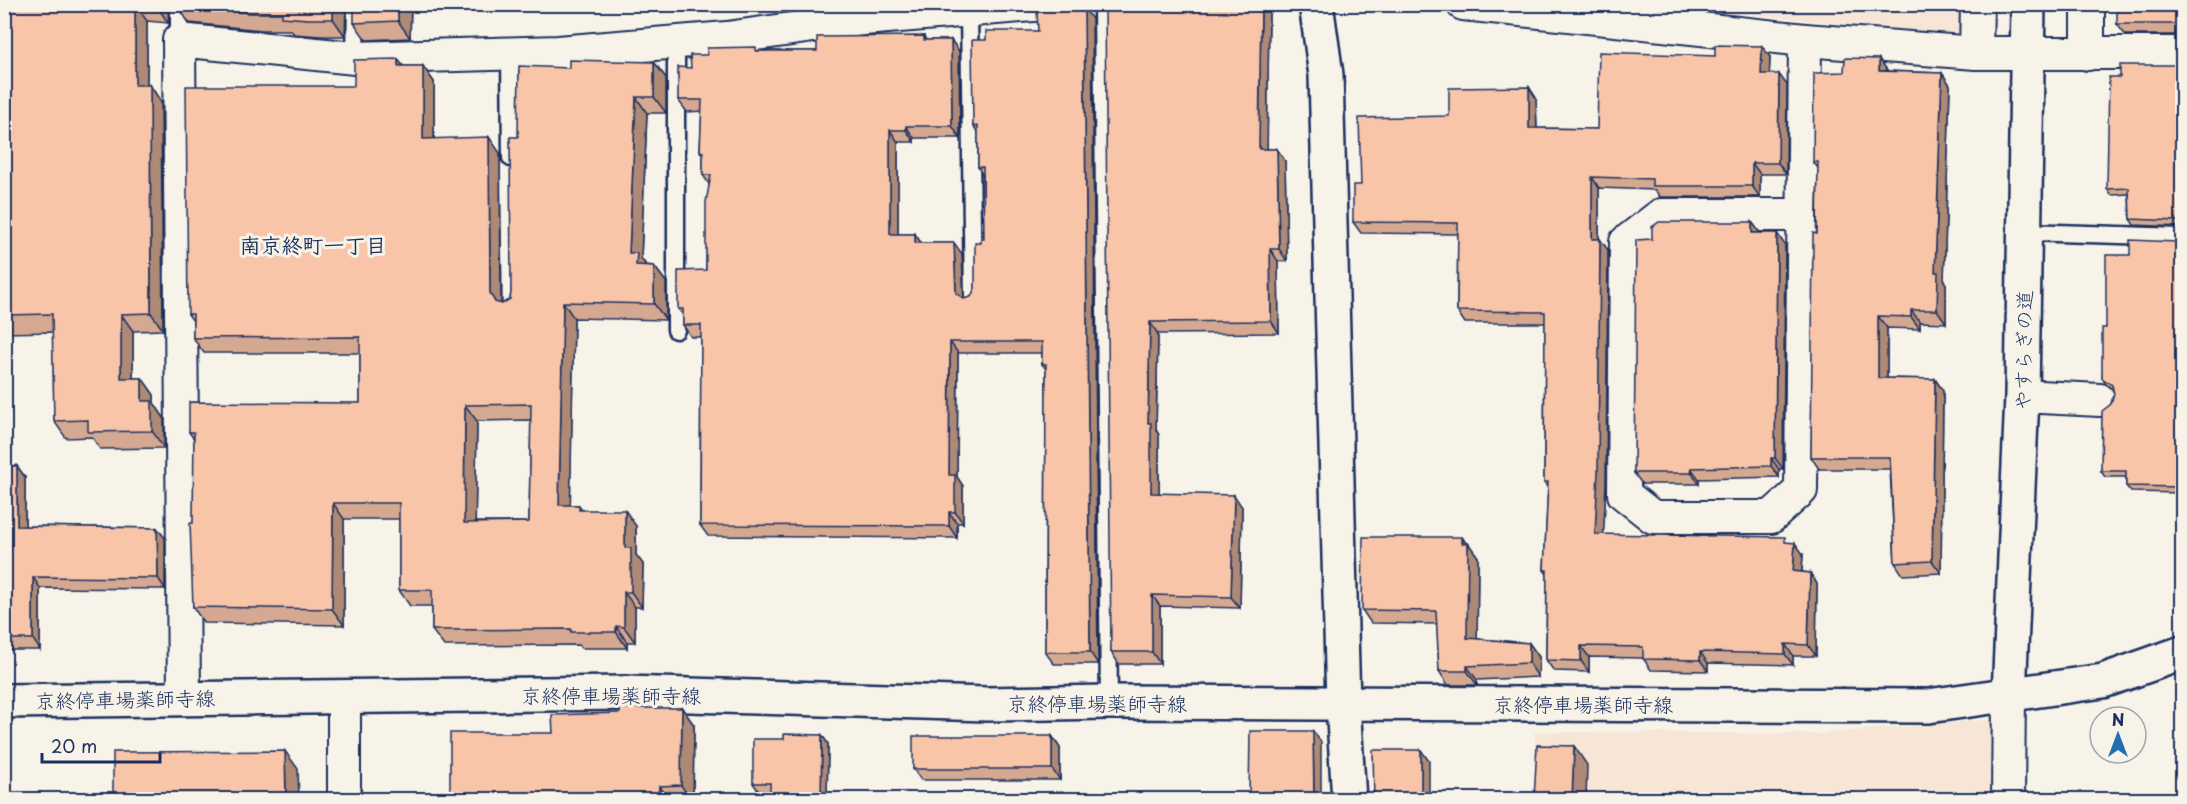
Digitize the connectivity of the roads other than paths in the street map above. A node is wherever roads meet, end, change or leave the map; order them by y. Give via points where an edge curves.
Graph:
1 (179, 4) edge
2 (356, 4) edge
3 (1046, 4) edge
4 (1102, 4) edge
5 (1316, 4) edge
6 (1463, 4) edge
7 (1977, 4) edge
8 (2028, 4) edge
9 (2088, 4) edge
10 (969, 11) junction
11 (179, 40) junction
12 (1806, 40) junction
13 (676, 42) junction
14 (2182, 52) edge
15 (510, 53) junction
16 (1976, 53) junction
17 (2027, 53) junction
18 (2088, 54) junction
19 (355, 58) junction
20 (511, 170) edge
21 (1802, 215) junction
22 (2025, 232) junction
23 (2182, 237) edge
24 (973, 300) edge
25 (676, 330) dead end
26 (2022, 396) junction
27 (2100, 400) dead end
28 (2182, 654) edge
29 (2009, 695) junction
30 (344, 697) junction
31 (184, 698) junction
32 (4, 700) edge
33 (1109, 702) junction
34 (1343, 704) junction
35 (344, 800) edge
36 (1349, 800) edge
37 (2008, 800) edge

1 - 11 lane
2 - 19 lane
3 - 10 street
4 - 33 lane
5 - 34 main road via 1326,75
6 - 12 street
7 - 16 street
8 - 17 main road, やすらぎの道
9 - 18 street
10 - 13 street via 863,18
10 - 24 lane
11 - 19 street
11 - 31 street
12 - 16 street
12 - 21 street
13 - 15 street
13 - 25 lane
14 - 18 street
15 - 19 street
15 - 20 lane
16 - 17 street
17 - 18 street
17 - 22 main road, やすらぎの道
21 - 21 street via 1801,490 1771,517 1653,517 1624,494 1626,242 1661,215
22 - 23 lane
22 - 26 main road, やすらぎの道
26 - 27 street
26 - 29 main road, やすらぎの道
28 - 29 main road, 京終停車場薬師寺線 via 2103,681
29 - 34 main road, 京終停車場薬師寺線 via 1928,706
29 - 37 street
30 - 31 main road, 京終停車場薬師寺線
30 - 33 main road, 京終停車場薬師寺線 via 625,693 987,704
30 - 35 street
31 - 32 main road, 京終停車場薬師寺線
33 - 34 main road, 京終停車場薬師寺線
34 - 36 main road

